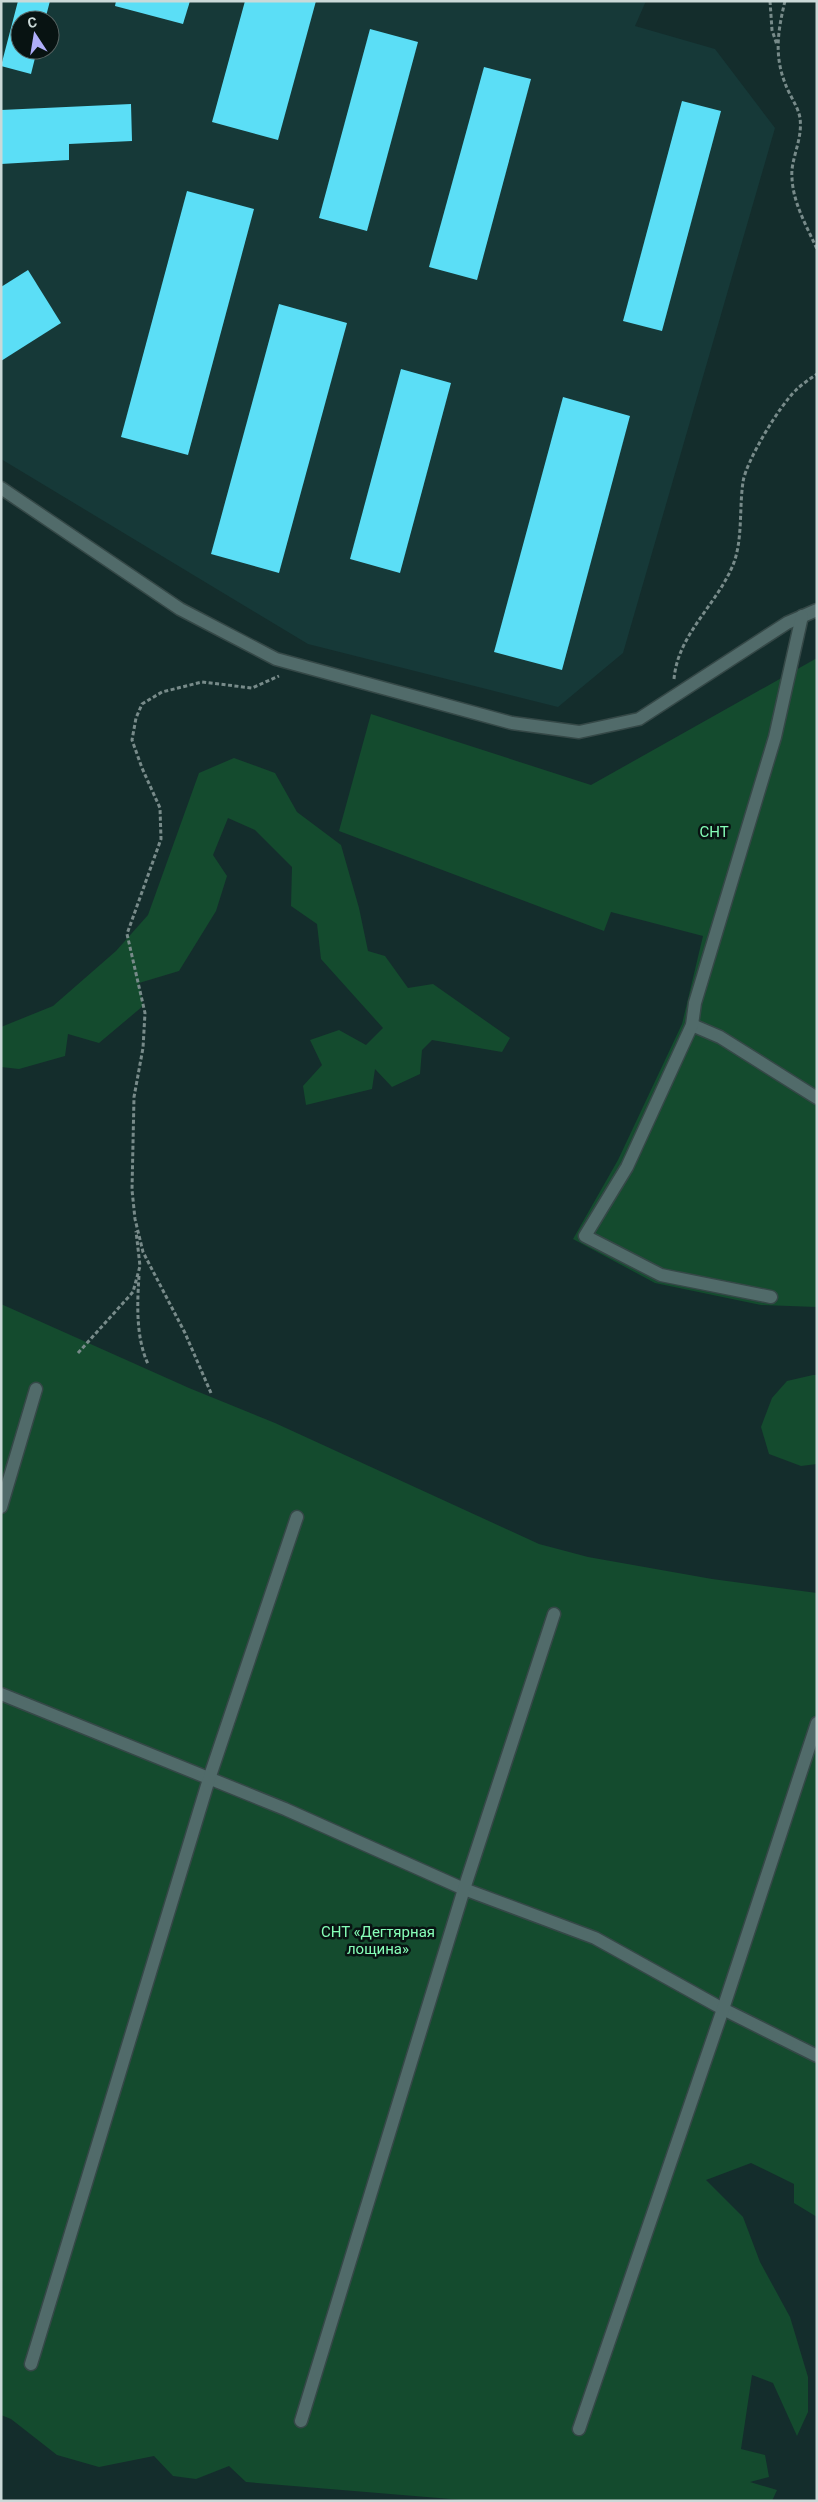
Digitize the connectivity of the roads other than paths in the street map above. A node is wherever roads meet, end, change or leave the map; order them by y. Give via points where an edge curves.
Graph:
1 (1, 488) edge
2 (817, 610) edge
3 (802, 616) junction
4 (692, 1025) junction
5 (817, 1098) edge
6 (771, 1296) dead end
7 (36, 1390) dead end
8 (1, 1507) edge
9 (297, 1517) dead end
10 (554, 1614) dead end
11 (1, 1694) edge
12 (817, 1723) edge
13 (209, 1779) junction
14 (464, 1889) junction
15 (723, 2009) junction
16 (817, 2056) edge
17 (31, 2364) dead end
18 (301, 2421) dead end
19 (578, 2429) dead end

1 - 3 street via 180,609 276,659 512,723 579,732 639,719
2 - 3 street
3 - 4 street via 775,737 695,1003
4 - 5 street via 720,1036
4 - 6 street via 627,1167 585,1236 661,1275
7 - 8 street
9 - 13 street
10 - 14 street
11 - 13 street
12 - 15 street
13 - 14 street via 286,1809
13 - 17 street
14 - 15 street via 595,1938
14 - 18 street
15 - 16 street
15 - 19 street

